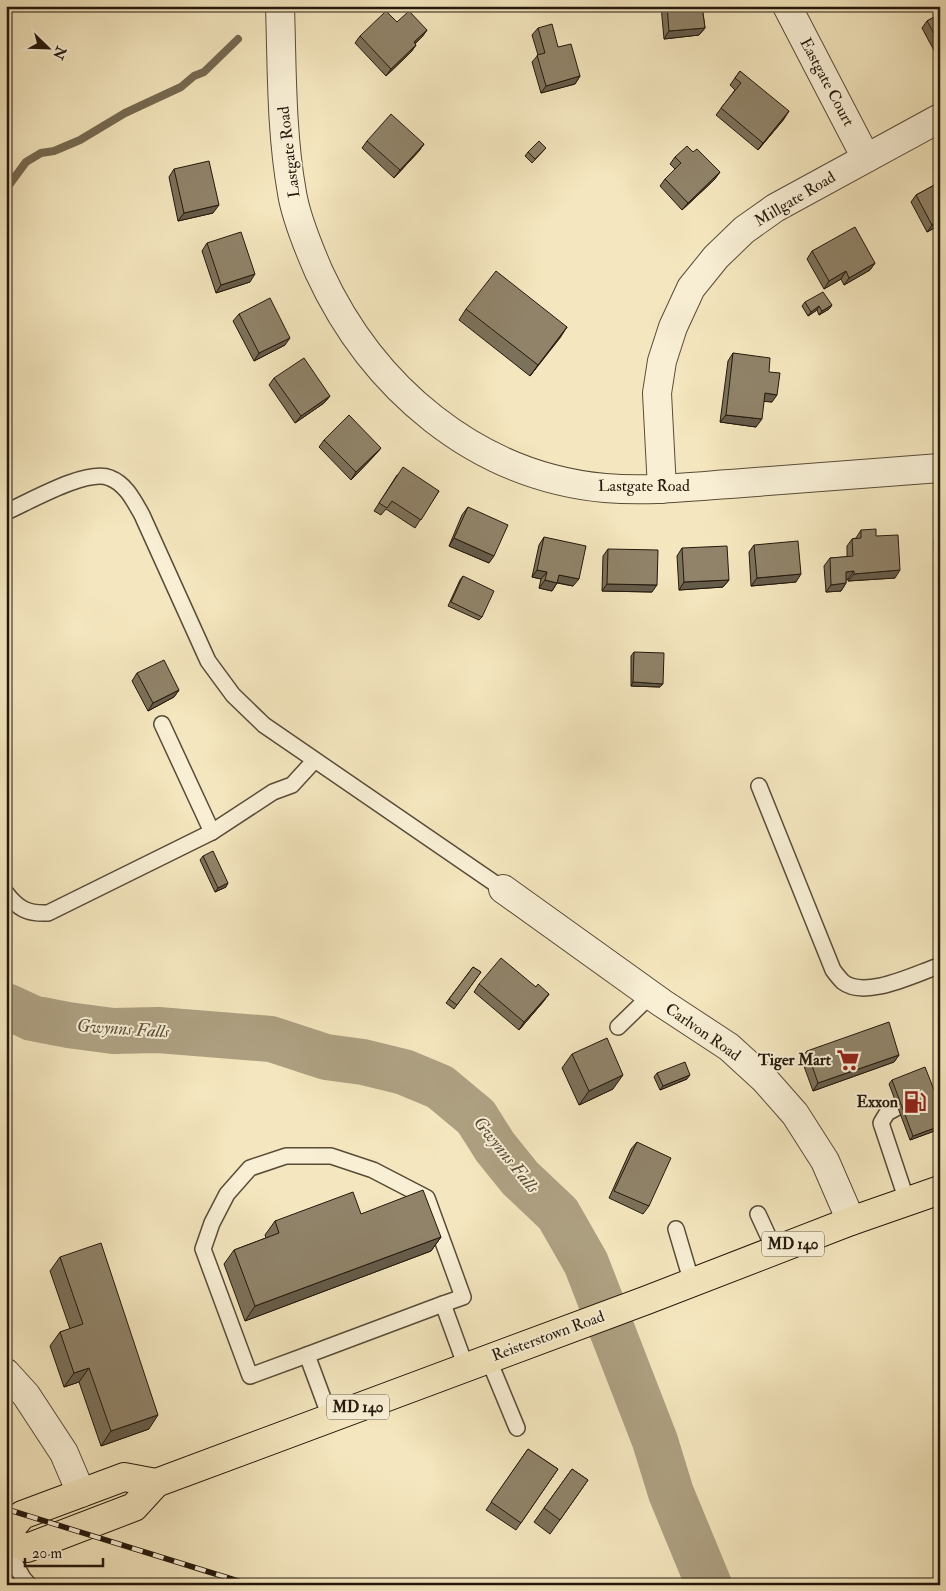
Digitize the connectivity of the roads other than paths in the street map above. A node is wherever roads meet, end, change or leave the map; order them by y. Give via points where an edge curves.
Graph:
1 (280, 6) edge
2 (787, 6) edge
3 (940, 118) edge
4 (866, 158) junction
5 (940, 468) edge
6 (662, 489) junction
7 (6, 512) edge
8 (162, 724) dead end
9 (314, 761) junction
10 (759, 786) dead end
11 (212, 832) junction
12 (502, 889) joint
13 (6, 893) edge
14 (940, 967) edge
15 (651, 995) junction
16 (618, 1027) dead end
17 (898, 1107) edge
18 (940, 1190) edge
19 (907, 1201) junction
20 (758, 1214) dead end
21 (851, 1221) junction
22 (676, 1228) dead end
23 (775, 1251) junction
24 (692, 1283) junction
25 (443, 1304) junction
26 (307, 1355) junction
27 (477, 1362) junction
28 (6, 1372) edge
29 (330, 1417) junction
30 (517, 1428) dead end
31 (156, 1483) junction
32 (81, 1493) junction
33 (6, 1534) edge
34 (6, 1541) edge
35 (6, 1548) edge
36 (29, 1585) edge

1 - 6 street, Lastgate Road via 282,110 292,195 310,252 333,302 360,343 389,379 426,415 466,442 504,461 551,478 604,488
2 - 4 street, Eastgate Court
3 - 4 street, Millgate Road
4 - 6 street, Millgate Road via 775,208 744,230 690,288 662,361 657,393
5 - 6 street, Lastgate Road
7 - 9 lane via 91,476 111,478 124,487 142,515 208,661 233,694 264,725
8 - 11 lane
9 - 11 lane via 292,785 273,792
9 - 12 lane
10 - 14 lane via 833,970 844,983 860,988 878,988
11 - 13 lane via 48,913 34,914 22,909
12 - 15 street, Carlvon Road
15 - 16 lane
15 - 21 street, Carlvon Road via 729,1047 765,1080 795,1114 825,1161
17 - 19 lane via 887,1113 881,1123
18 - 19 main road, Reisterstown Road / MD 140
19 - 21 main road, Reisterstown Road / MD 140
20 - 23 lane
21 - 23 main road, Reisterstown Road / MD 140
22 - 24 lane
23 - 24 main road, Reisterstown Road / MD 140
24 - 27 main road, Reisterstown Road / MD 140
25 - 26 lane
25 - 26 lane via 463,1297 427,1198 374,1170 331,1156 286,1156 250,1168 227,1194 203,1249 250,1376
25 - 27 lane
26 - 29 lane
27 - 29 main road, Reisterstown Road / MD 140
27 - 30 lane
28 - 32 street via 26,1395 64,1453
29 - 31 main road, Reisterstown Road / MD 140
31 - 32 main road via 124,1476
31 - 34 main road, Reisterstown Road / MD 140 via 134,1507 27,1548
32 - 33 main road via 22,1515
35 - 36 lane

